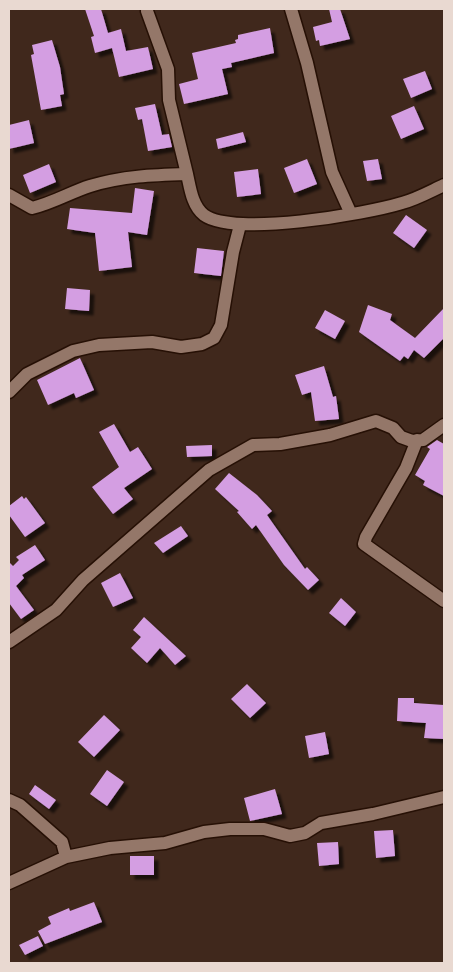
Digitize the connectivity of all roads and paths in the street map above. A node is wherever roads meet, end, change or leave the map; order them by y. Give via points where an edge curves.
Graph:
1 (291, 9) edge
2 (147, 11) dead end
3 (187, 174) junction
4 (444, 185) edge
5 (9, 195) edge
6 (350, 214) junction
7 (240, 225) junction
8 (9, 392) edge
9 (444, 425) edge
10 (417, 440) junction
11 (444, 601) edge
12 (9, 642) edge
13 (444, 797) edge
14 (9, 800) edge
15 (66, 857) junction
16 (9, 883) edge

1 - 6 street via 307,62 332,172
2 - 3 street via 168,69 170,100
3 - 5 street via 118,178 32,208
3 - 7 street via 197,208 206,216
4 - 6 street via 404,203
6 - 7 street via 297,222
7 - 8 street via 221,325 214,338 202,344 181,346 152,342 99,345 73,351 27,374
9 - 10 street via 423,440
10 - 11 street via 406,468 364,544
10 - 12 street via 401,437 393,428 376,421 330,435 253,445 208,470 83,580 56,610
13 - 15 street via 321,823 306,834 290,836 264,829 230,829 204,832 165,843 110,848
14 - 15 street via 20,805 62,842
15 - 16 street

